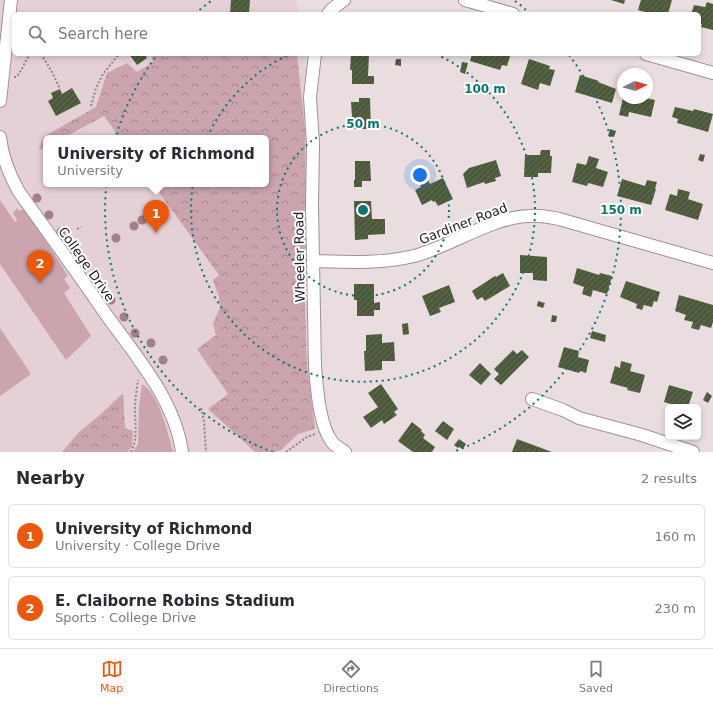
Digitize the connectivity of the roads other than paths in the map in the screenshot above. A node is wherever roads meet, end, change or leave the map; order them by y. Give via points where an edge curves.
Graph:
1 (11, 0) edge
2 (344, 0) edge
3 (466, 0) edge
4 (330, 12) edge
5 (506, 12) edge
6 (314, 56) edge
7 (653, 56) edge
8 (713, 73) edge
9 (0, 101) edge
10 (0, 137) edge
11 (314, 261) junction
12 (713, 263) edge
13 (532, 399) dead end
14 (182, 452) edge
15 (345, 452) edge
16 (693, 452) edge

1 - 9 street
2 - 4 street
3 - 5 street
6 - 11 street, Wheeler Road via 310,97
7 - 8 street
10 - 14 street, College Drive via 4,160 19,192 166,400
11 - 12 street, Gardiner Road via 397,260 503,220 546,216
11 - 15 street, Wheeler Road via 316,382 321,413 333,443
13 - 16 street via 579,418

